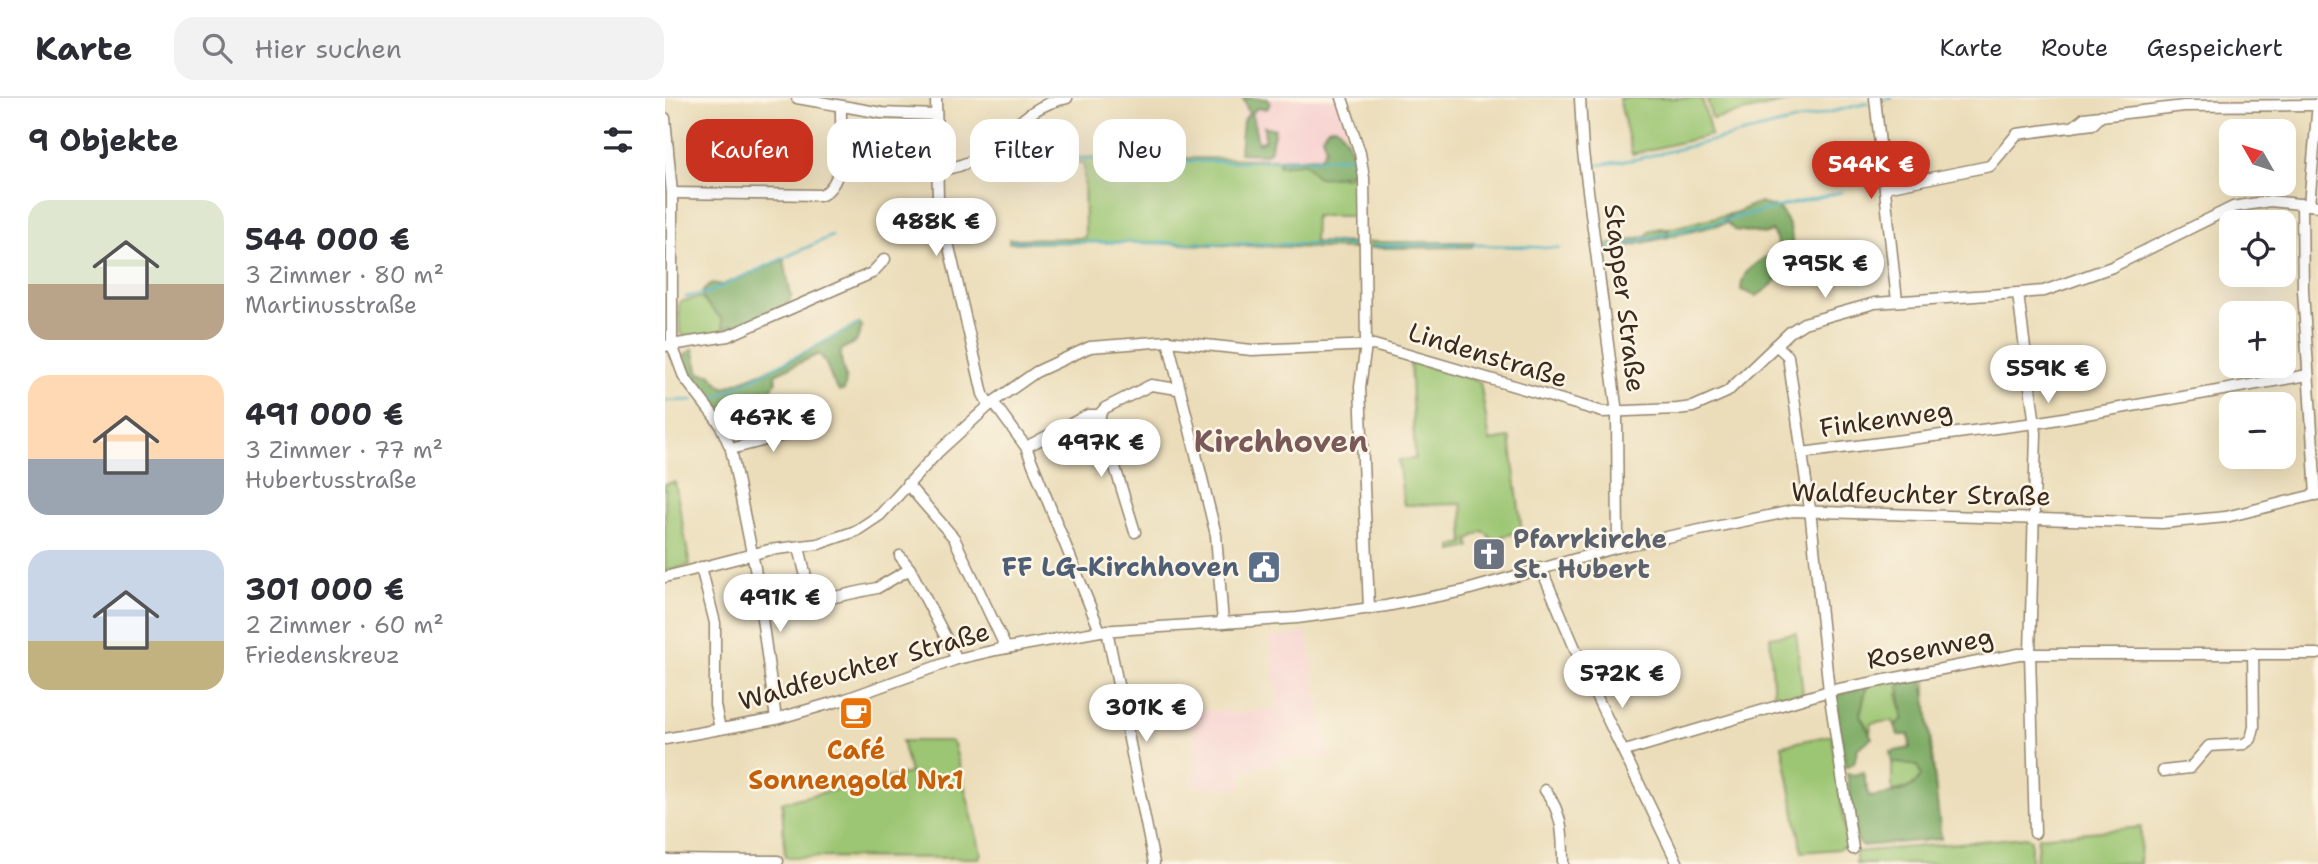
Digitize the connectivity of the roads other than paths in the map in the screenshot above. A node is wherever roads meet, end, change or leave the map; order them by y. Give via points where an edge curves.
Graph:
1 (797, 98) edge
2 (936, 98) edge
3 (1067, 98) edge
4 (1342, 98) edge
5 (1580, 98) edge
6 (1875, 98) edge
7 (2318, 104) edge
8 (841, 106) junction
9 (936, 115) junction
10 (665, 118) edge
11 (936, 119) edge
12 (956, 167) edge
13 (937, 182) edge
14 (1886, 187) junction
15 (672, 193) junction
16 (2309, 205) edge
17 (884, 259) dead end
18 (2018, 294) junction
19 (1897, 301) junction
20 (1168, 341) junction
21 (1366, 345) junction
22 (1776, 345) junction
23 (669, 346) edge
24 (2308, 374) junction
25 (1178, 389) junction
26 (991, 404) junction
27 (1617, 413) junction
28 (1099, 415) junction
29 (2035, 423) junction
30 (807, 429) dead end
31 (1026, 447) junction
32 (731, 449) junction
33 (1802, 453) junction
34 (907, 484) junction
35 (2317, 494) edge
36 (1810, 509) junction
37 (2033, 520) junction
38 (1135, 532) dead end
39 (799, 547) junction
40 (1618, 547) junction
41 (752, 554) junction
42 (900, 556) dead end
43 (701, 567) junction
44 (1541, 568) junction
45 (909, 569) junction
46 (665, 577) edge
47 (1369, 609) junction
48 (1223, 623) junction
49 (1103, 631) junction
50 (1006, 648) junction
51 (2030, 653) junction
52 (2253, 653) junction
53 (2318, 654) edge
54 (957, 659) junction
55 (1829, 691) junction
56 (776, 719) junction
57 (720, 729) junction
58 (665, 739) edge
59 (2251, 739) junction
60 (2261, 747) dead end
61 (1625, 751) junction
62 (2163, 771) dead end
63 (1545, 790) dead end
64 (2035, 833) dead end
65 (1853, 849) dead end
66 (665, 860) edge
67 (778, 861) dead end
68 (1154, 863) edge
69 (1563, 864) edge
70 (1678, 864) edge

1 - 8 street
2 - 9 street
3 - 12 street via 1025,114 983,156
4 - 21 street via 1364,178
5 - 27 street, Stapper Straße
6 - 14 street
7 - 14 street via 2184,106 2102,115 2093,124 2017,134 1990,166
7 - 16 street
8 - 9 street
8 - 15 street via 839,174 822,195
9 - 11 street
10 - 15 street
13 - 26 street via 983,394
14 - 19 street
15 - 23 street
16 - 18 street, Lindenstraße via 2263,201 2233,207 2091,276
16 - 24 street
17 - 23 street via 872,273 744,330 711,341
18 - 19 street, Lindenstraße
18 - 29 street
19 - 22 street, Lindenstraße via 1804,323
20 - 21 street, Lindenstraße via 1252,351
20 - 25 street
20 - 26 street, Lindenstraße via 1076,350
21 - 27 street, Lindenstraße via 1394,349 1590,410
21 - 47 street via 1361,413
22 - 27 street, Lindenstraße via 1736,384 1708,401 1677,409
22 - 33 street via 1788,356
23 - 32 street
24 - 29 street, Finkenweg
24 - 35 street
25 - 28 street via 1150,385
25 - 48 street via 1216,536
26 - 31 street
26 - 34 street, Lindenstraße
27 - 40 street, Stapper Straße
28 - 31 street via 1088,415
28 - 38 street
29 - 33 street, Finkenweg
29 - 37 street
30 - 32 street
31 - 49 street
32 - 41 street
33 - 36 street
34 - 39 street, Lindenstraße via 880,515 856,531
34 - 50 street via 954,538
35 - 37 street, Waldfeuchter Straße via 2196,522
36 - 37 street, Waldfeuchter Straße
36 - 40 street, Waldfeuchter Straße
36 - 55 street
37 - 51 street
39 - 41 street, Lindenstraße
39 - 45 street via 810,594 816,601 877,588
40 - 44 street, Waldfeuchter Straße
41 - 43 street, Lindenstraße
41 - 56 street
42 - 45 street
43 - 46 street, Lindenstraße
43 - 57 street via 715,623 715,705
44 - 47 street, Waldfeuchter Straße via 1464,591
44 - 61 street
45 - 54 street
47 - 48 street, Waldfeuchter Straße
48 - 49 street, Waldfeuchter Straße
49 - 50 street, Waldfeuchter Straße
49 - 68 street
50 - 54 street, Waldfeuchter Straße
51 - 52 street, Rosenweg
51 - 55 street, Rosenweg
51 - 64 street
52 - 53 street, Rosenweg
52 - 59 street
54 - 56 street, Waldfeuchter Straße
55 - 61 street, Rosenweg
55 - 65 street
56 - 57 street, Waldfeuchter Straße
57 - 58 street, Waldfeuchter Straße
59 - 60 street
59 - 62 street via 2244,744 2209,746 2190,768
61 - 70 street
63 - 69 street via 1563,826
66 - 67 street

